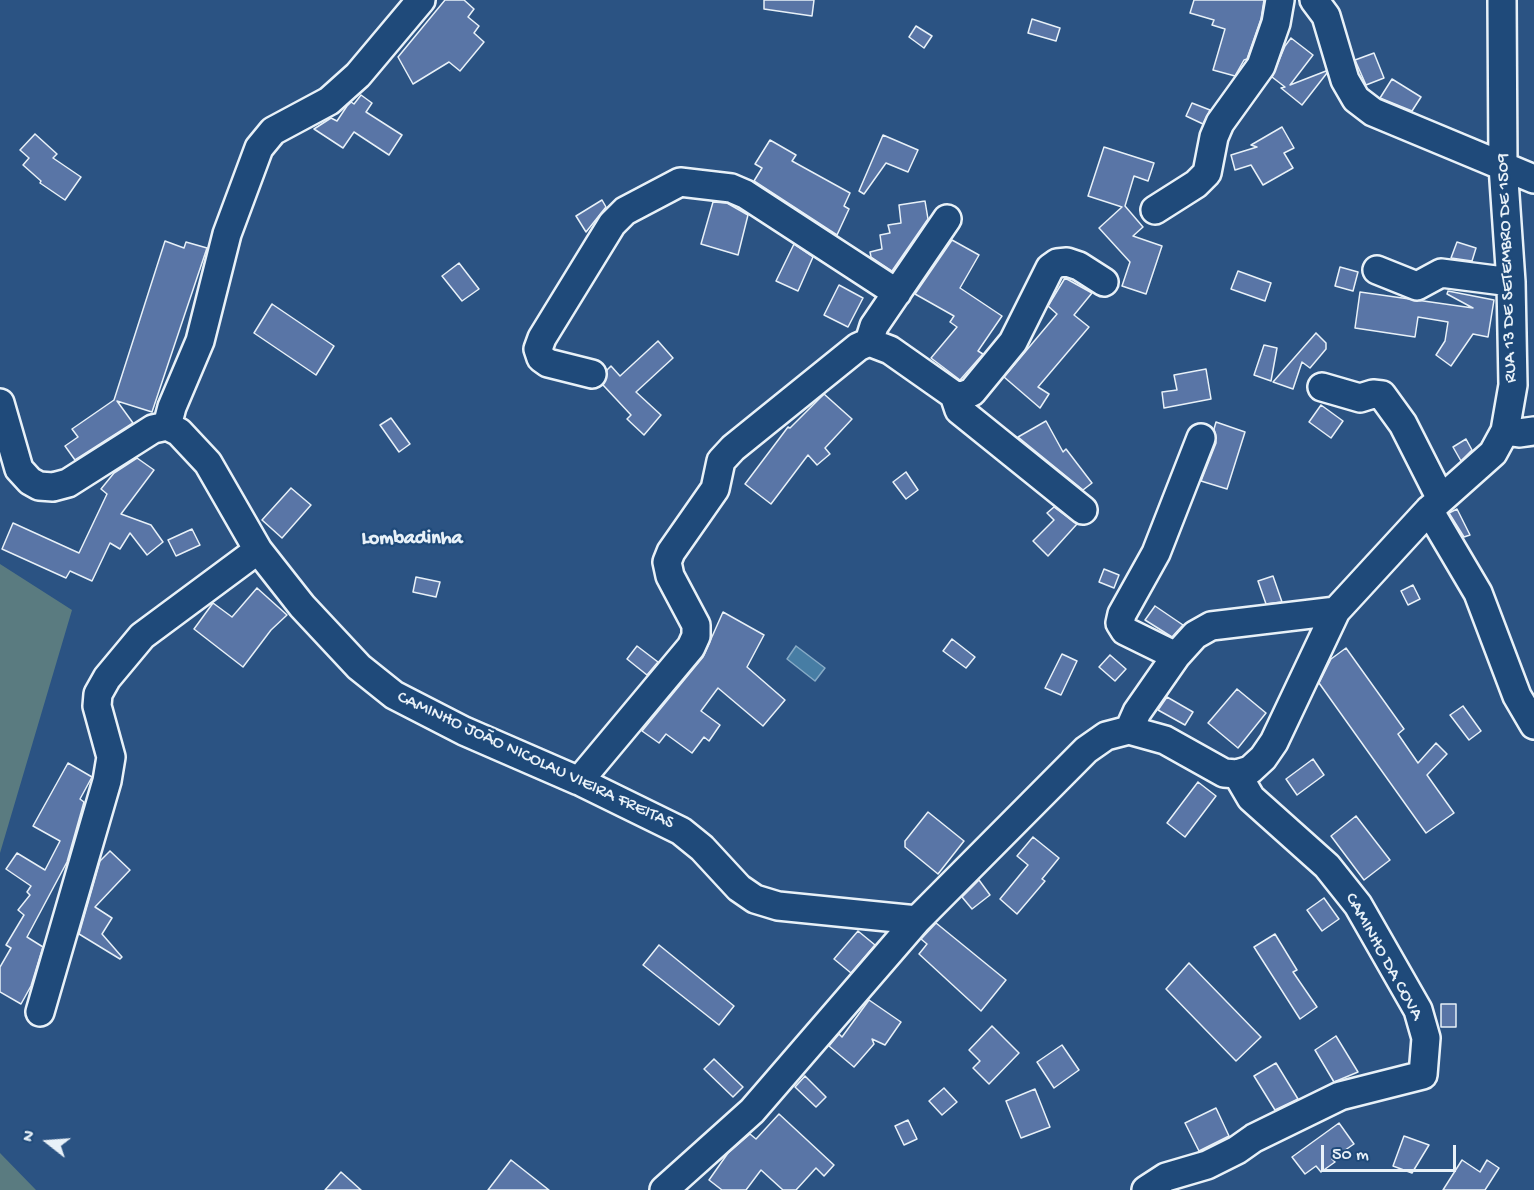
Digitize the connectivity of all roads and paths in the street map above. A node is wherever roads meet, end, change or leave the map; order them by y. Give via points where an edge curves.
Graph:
1 (421, 0) edge
2 (1280, 0) edge
3 (1314, 0) edge
4 (1502, 0) edge
5 (1503, 166) junction
6 (1534, 179) edge
7 (1155, 210) dead end
8 (947, 219) dead end
9 (1377, 270) dead end
10 (1104, 282) dead end
11 (1511, 282) junction
12 (897, 293) junction
13 (869, 342) junction
14 (592, 374) dead end
15 (1322, 387) dead end
16 (954, 395) junction
17 (0, 403) edge
18 (167, 426) junction
19 (1505, 431) junction
20 (1534, 431) edge
21 (1201, 438) dead end
22 (1435, 504) junction
23 (1083, 510) dead end
24 (258, 550) junction
25 (1336, 611) junction
26 (1176, 656) junction
27 (1534, 725) edge
28 (1129, 730) junction
29 (1237, 774) junction
30 (579, 781) junction
31 (917, 921) junction
32 (40, 1012) dead end
33 (664, 1190) edge
34 (1146, 1190) edge

1 - 18 street via 351,81 329,101 273,131 259,148 227,234 200,341
2 - 7 street via 1261,66 1221,123 1207,172 1196,184
3 - 5 street via 1326,16 1345,80 1356,99 1372,112
4 - 5 street, RUA 13 DE SETEMBRO DE 1509
5 - 6 street
5 - 11 street, RUA 13 DE SETEMBRO DE 1509
8 - 12 street
9 - 11 street via 1417,286 1441,273
10 - 16 street via 1079,266 1058,262 1050,268 1013,342 987,377 972,392
11 - 19 street, RUA 13 DE SETEMBRO DE 1509 via 1513,386
12 - 13 street via 874,326
12 - 14 street via 745,194 731,188 680,182 612,224 542,338 538,349 541,358
13 - 16 street via 890,350
13 - 30 street via 723,457 715,489 667,562 670,576 696,625 696,636 691,647
15 - 22 street via 1360,398 1382,395 1403,424
16 - 23 street via 959,410
17 - 18 street via 19,468 39,486 68,483 136,438
18 - 24 street, CAMINHO JOÃO NICOLAU VIEIRA FREITAS via 193,444 208,463
19 - 20 street
19 - 22 street, RUA 13 DE SETEMBRO DE 1509 via 1493,453
21 - 26 street via 1156,553 1120,623 1125,631
22 - 25 street, RUA 13 DE SETEMBRO DE 1509
22 - 27 street via 1478,594 1517,696
24 - 30 street, CAMINHO JOÃO NICOLAU VIEIRA FREITAS via 334,641 394,696
24 - 32 street via 142,636 98,694 97,706 111,757 107,781
25 - 26 street via 1211,626 1195,635
25 - 29 street via 1274,742 1251,770
26 - 28 street
28 - 29 street via 1165,740 1207,765
28 - 31 street via 1106,736 1086,750
29 - 34 street, CAMINHO DA COVA via 1251,798 1327,866 1358,905 1418,1010 1426,1038 1423,1075 1340,1096 1207,1165 1166,1177
30 - 31 street, CAMINHO JOÃO NICOLAU VIEIRA FREITAS via 681,831 755,899 778,906
31 - 33 street via 752,1111

